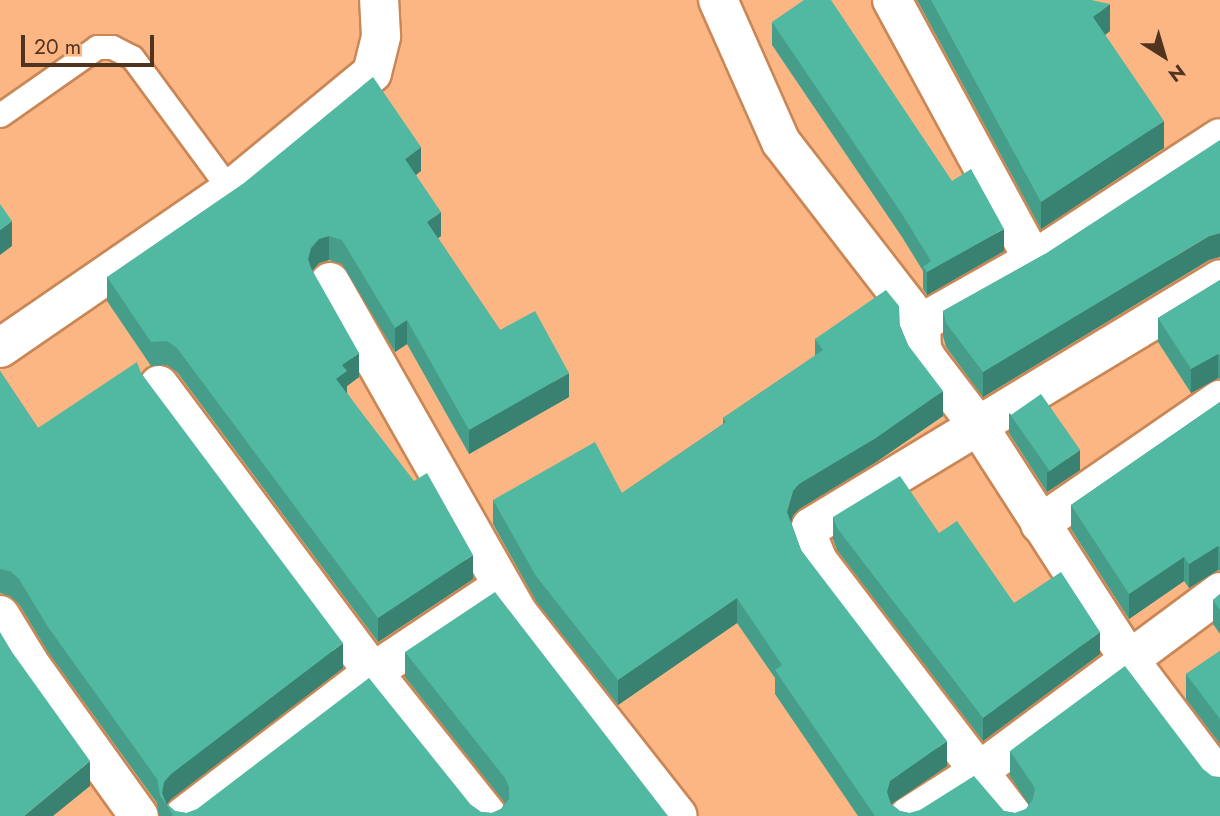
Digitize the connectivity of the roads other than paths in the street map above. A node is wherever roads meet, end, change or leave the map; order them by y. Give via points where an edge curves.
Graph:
1 (379, 0) edge
2 (718, 0) edge
3 (892, 0) edge
4 (0, 114) edge
5 (1220, 138) edge
6 (230, 190) junction
7 (1033, 260) junction
8 (1220, 279) edge
9 (330, 282) dead end
10 (921, 323) junction
11 (0, 348) edge
12 (159, 385) dead end
13 (1220, 400) edge
14 (979, 427) junction
15 (1040, 524) junction
16 (502, 586) junction
17 (1220, 592) edge
18 (0, 615) edge
19 (1128, 658) junction
20 (373, 672) junction
21 (978, 772) junction
22 (1220, 780) edge
23 (139, 816) edge
24 (184, 816) edge
25 (488, 816) edge
26 (678, 816) edge
27 (909, 816) edge
28 (1013, 816) edge

1 - 6 street via 381,36 372,73
2 - 10 street via 781,142
3 - 7 street
4 - 6 lane via 97,47 112,47 132,57
5 - 7 street
6 - 11 street
7 - 10 street
8 - 14 street
9 - 16 street
10 - 14 street via 927,359
12 - 20 street
13 - 15 street
14 - 15 street
14 - 21 street via 811,527 809,539 818,561
15 - 19 street
16 - 20 street
16 - 26 street via 518,613
17 - 19 street
18 - 23 street
19 - 21 street
19 - 22 street
20 - 24 street
20 - 25 street
21 - 27 street
21 - 28 street

